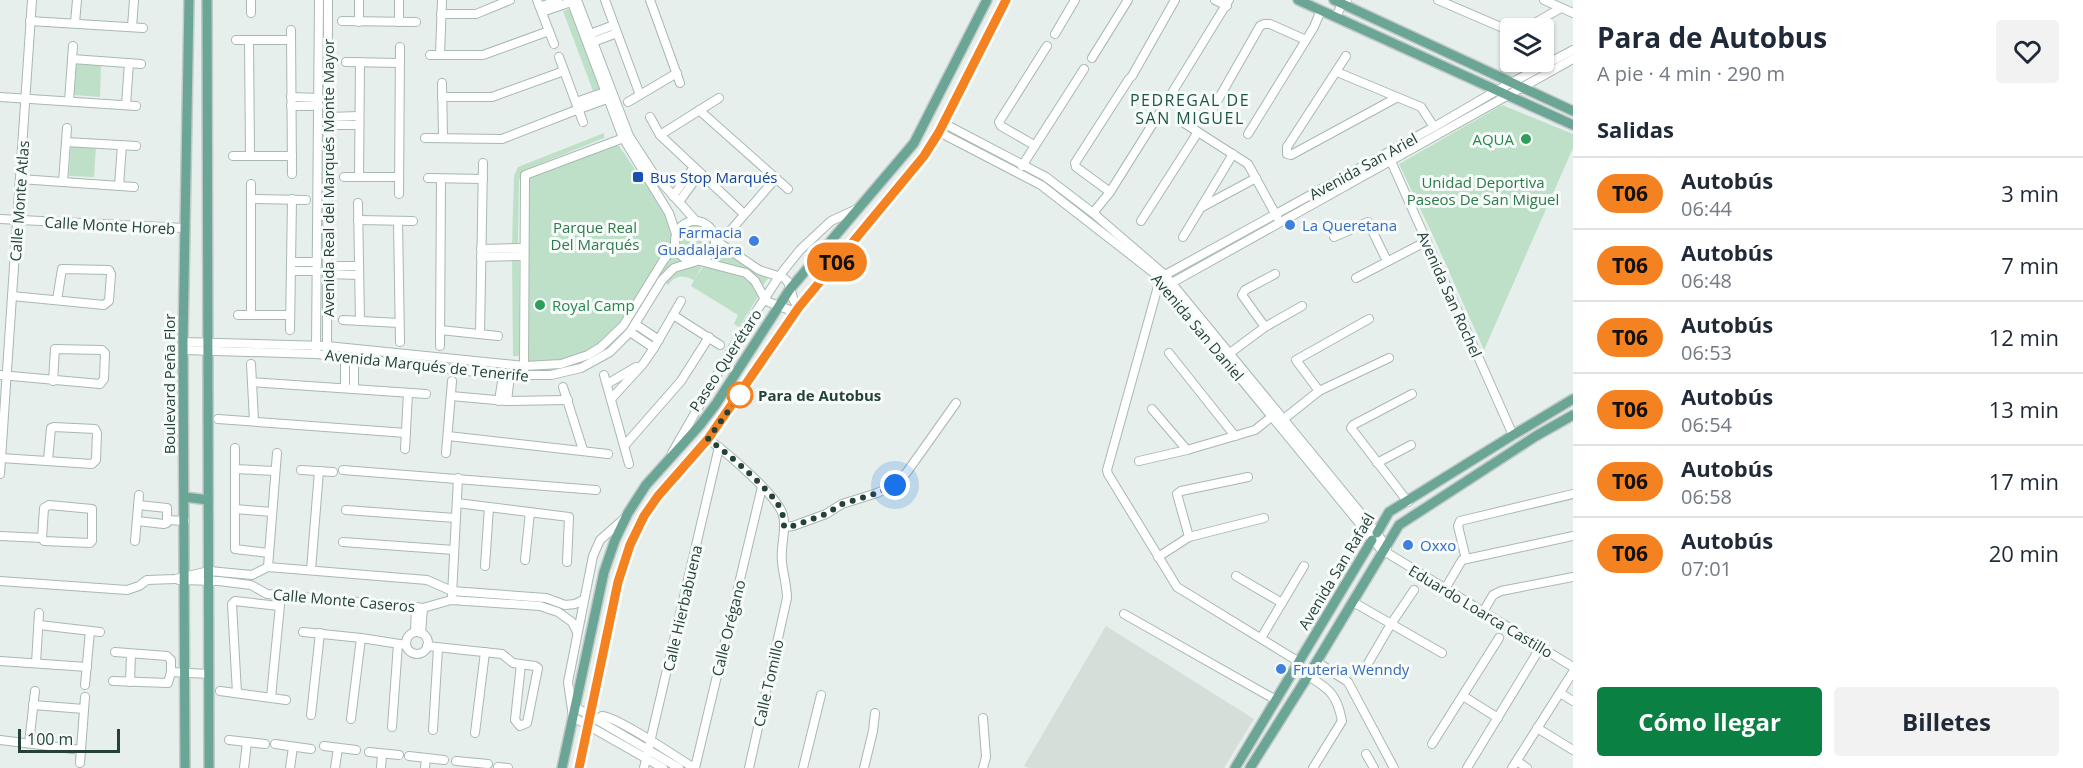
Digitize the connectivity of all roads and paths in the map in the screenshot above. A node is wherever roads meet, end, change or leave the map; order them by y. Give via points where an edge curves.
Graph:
1 (32, 0) edge
2 (77, 0) edge
3 (134, 0) edge
4 (189, 0) edge
5 (207, 0) edge
6 (251, 0) edge
7 (319, 0) edge
8 (328, 0) edge
9 (359, 0) edge
10 (399, 0) edge
11 (441, 0) edge
12 (510, 0) edge
13 (558, 0) edge
14 (605, 0) edge
15 (650, 0) edge
16 (987, 0) edge
17 (1006, 0) edge
18 (1075, 0) edge
19 (1128, 0) edge
20 (1175, 0) edge
21 (1215, 0) edge
22 (1298, 0) edge
23 (1438, 0) edge
24 (1544, 0) edge
25 (573, 1) edge
26 (1341, 1) edge
27 (1228, 3) edge
28 (539, 7) edge
29 (1562, 8) junction
30 (1321, 10) junction
31 (251, 13) dead end
32 (1573, 13) edge
33 (441, 14) junction
34 (1336, 17) junction
35 (1544, 18) edge
36 (30, 21) junction
37 (342, 21) dead end
38 (359, 22) junction
39 (399, 22) junction
40 (416, 22) dead end
41 (75, 23) junction
42 (132, 27) junction
43 (143, 27) dead end
44 (1500, 27) edge
45 (615, 29) junction
46 (291, 30) dead end
47 (549, 31) junction
48 (1055, 34) dead end
49 (592, 38) junction
50 (236, 40) dead end
51 (249, 40) junction
52 (291, 40) junction
53 (1306, 40) junction
54 (554, 44) dead end
55 (73, 46) dead end
56 (1047, 46) dead end
57 (400, 48) dead end
58 (1573, 50) edge
59 (430, 55) dead end
60 (441, 55) junction
61 (1346, 56) dead end
62 (559, 57) dead end
63 (1092, 58) dead end
64 (1554, 58) edge
65 (72, 59) junction
66 (1573, 59) edge
67 (346, 62) dead end
68 (360, 62) junction
69 (129, 63) junction
70 (400, 63) junction
71 (141, 64) dead end
72 (1084, 69) dead end
73 (564, 71) junction
74 (1337, 72) junction
75 (1529, 72) edge
76 (677, 73) junction
77 (442, 83) dead end
78 (680, 83) dead end
79 (1517, 85) junction
80 (1496, 91) junction
81 (640, 95) junction
82 (0, 96) edge
83 (606, 96) junction
84 (1508, 96) junction
85 (291, 97) junction
86 (442, 97) junction
87 (719, 98) dead end
88 (1395, 98) junction
89 (26, 99) junction
90 (69, 101) junction
91 (319, 102) junction
92 (628, 102) dead end
93 (126, 105) junction
94 (577, 105) junction
95 (136, 106) dead end
96 (291, 106) junction
97 (699, 110) junction
98 (1573, 111) edge
99 (1211, 112) dead end
100 (650, 117) dead end
101 (328, 121) junction
102 (359, 121) junction
103 (583, 122) dead end
104 (1184, 123) dead end
105 (1573, 125) edge
106 (1434, 127) junction
107 (67, 128) dead end
108 (941, 128) junction
109 (1198, 132) junction
110 (1248, 134) dead end
111 (660, 135) junction
112 (626, 137) junction
113 (425, 138) dead end
114 (443, 138) junction
115 (66, 142) junction
116 (122, 145) junction
117 (1034, 145) junction
118 (136, 146) dead end
119 (1387, 153) junction
120 (1233, 154) junction
121 (233, 156) dead end
122 (250, 156) junction
123 (292, 156) junction
124 (1390, 162) junction
125 (483, 163) dead end
126 (1022, 166) junction
127 (697, 170) junction
128 (292, 174) dead end
129 (344, 177) dead end
130 (359, 177) junction
131 (399, 177) junction
132 (428, 178) dead end
133 (776, 178) junction
134 (1256, 178) junction
135 (20, 179) junction
136 (441, 179) junction
137 (483, 179) junction
138 (63, 182) junction
139 (250, 184) dead end
140 (119, 186) junction
141 (134, 187) dead end
142 (318, 188) junction
143 (327, 189) junction
144 (788, 189) dead end
145 (1110, 192) junction
146 (399, 194) dead end
147 (1063, 195) junction
148 (250, 199) junction
149 (292, 199) junction
150 (676, 199) junction
151 (306, 200) dead end
152 (358, 203) dead end
153 (861, 207) junction
154 (1201, 208) junction
155 (1093, 213) junction
156 (744, 214) junction
157 (1276, 214) junction
158 (0, 219) edge
159 (17, 220) junction
160 (358, 220) junction
161 (696, 220) junction
162 (398, 221) junction
163 (413, 221) dead end
164 (1141, 221) dead end
165 (1280, 222) junction
166 (184, 228) junction
167 (730, 230) dead end
168 (676, 234) junction
169 (1183, 237) dead end
170 (1334, 237) dead end
171 (715, 240) junction
172 (1427, 241) junction
173 (675, 245) junction
174 (524, 252) junction
175 (481, 253) junction
176 (697, 261) junction
177 (1387, 261) junction
178 (317, 262) junction
179 (291, 266) junction
180 (327, 270) junction
181 (359, 270) junction
182 (317, 271) junction
183 (1275, 274) dead end
184 (780, 275) junction
185 (1356, 278) dead end
186 (1164, 282) junction
187 (790, 289) junction
188 (12, 296) junction
189 (763, 298) junction
190 (57, 300) junction
191 (681, 301) dead end
192 (779, 305) junction
193 (1302, 306) dead end
194 (797, 309) junction
195 (238, 315) dead end
196 (250, 315) junction
197 (290, 315) junction
198 (673, 315) junction
199 (1369, 319) dead end
200 (343, 320) dead end
201 (360, 321) junction
202 (399, 323) junction
203 (635, 324) junction
204 (1264, 327) junction
205 (290, 330) dead end
206 (440, 330) junction
207 (630, 332) junction
208 (480, 334) junction
209 (498, 336) dead end
210 (709, 338) junction
211 (399, 342) dead end
212 (656, 344) junction
213 (720, 345) dead end
214 (184, 346) junction
215 (207, 346) junction
216 (440, 346) dead end
217 (316, 350) junction
218 (327, 351) junction
219 (1169, 353) dead end
220 (1227, 356) junction
221 (345, 357) junction
222 (354, 358) junction
223 (1389, 358) dead end
224 (251, 364) dead end
225 (643, 364) junction
226 (525, 366) junction
227 (3, 375) edge
228 (506, 375) junction
229 (524, 375) junction
230 (604, 375) dead end
231 (53, 381) junction
232 (452, 381) dead end
233 (252, 382) junction
234 (607, 384) junction
235 (563, 387) dead end
236 (349, 389) junction
237 (1319, 391) junction
238 (408, 393) junction
239 (426, 394) dead end
240 (1412, 394) dead end
241 (451, 396) junction
242 (611, 399) junction
243 (1573, 399) edge
244 (568, 400) junction
245 (503, 401) junction
246 (956, 403) dead end
247 (1152, 409) dead end
248 (1275, 414) junction
249 (1573, 415) edge
250 (218, 419) dead end
251 (254, 421) junction
252 (1281, 421) junction
253 (406, 433) junction
254 (1513, 435) junction
255 (448, 436) junction
256 (1235, 436) junction
257 (708, 439) junction
258 (624, 445) junction
259 (1412, 446) dead end
260 (719, 447) junction
261 (235, 448) dead end
262 (405, 449) dead end
263 (583, 450) junction
264 (1187, 450) junction
265 (277, 453) dead end
266 (446, 453) dead end
267 (608, 454) dead end
268 (1478, 457) junction
269 (1, 458) edge
270 (48, 460) junction
271 (667, 461) junction
272 (1139, 461) dead end
273 (1377, 463) junction
274 (629, 464) dead end
275 (235, 468) junction
276 (301, 470) dead end
277 (343, 470) dead end
278 (1485, 470) junction
279 (275, 471) junction
280 (319, 471) junction
281 (333, 472) dead end
282 (0, 474) edge
283 (1248, 477) dead end
284 (458, 478) junction
285 (762, 487) junction
286 (596, 490) dead end
287 (1573, 494) edge
288 (139, 495) dead end
289 (185, 497) junction
290 (208, 500) junction
291 (1408, 502) junction
292 (457, 503) junction
293 (138, 505) junction
294 (489, 507) junction
295 (235, 509) junction
296 (346, 510) dead end
297 (272, 512) junction
298 (530, 512) junction
299 (455, 518) junction
300 (626, 518) junction
301 (1264, 518) dead end
302 (136, 521) junction
303 (185, 521) junction
304 (166, 522) junction
305 (784, 527) junction
306 (0, 536) edge
307 (1375, 536) junction
308 (1573, 536) edge
309 (1189, 537) junction
310 (42, 538) junction
311 (135, 541) dead end
312 (343, 542) dead end
313 (454, 550) junction
314 (1386, 550) junction
315 (269, 553) junction
316 (1158, 557) junction
317 (1466, 559) junction
318 (525, 560) dead end
319 (567, 562) dead end
320 (485, 566) dead end
321 (1304, 566) dead end
322 (268, 567) junction
323 (311, 570) junction
324 (252, 575) junction
325 (209, 576) junction
326 (1236, 576) dead end
327 (1573, 577) edge
328 (185, 579) junction
329 (0, 581) edge
330 (251, 585) junction
331 (1445, 589) junction
332 (1414, 590) dead end
333 (280, 595) junction
334 (452, 596) junction
335 (583, 600) junction
336 (1353, 602) junction
337 (1282, 603) junction
338 (279, 606) junction
339 (419, 607) junction
340 (1483, 612) junction
341 (39, 614) dead end
342 (1124, 614) dead end
343 (1391, 624) junction
344 (39, 626) junction
345 (90, 631) junction
346 (100, 632) dead end
347 (303, 632) dead end
348 (577, 632) junction
349 (320, 633) junction
350 (418, 633) junction
351 (361, 638) junction
352 (1261, 638) junction
353 (1499, 638) dead end
354 (402, 645) junction
355 (427, 646) junction
356 (438, 648) junction
357 (1540, 648) junction
358 (115, 652) dead end
359 (485, 652) junction
360 (1442, 653) dead end
361 (132, 654) junction
362 (0, 661) edge
363 (1299, 662) junction
364 (1317, 662) junction
365 (36, 663) junction
366 (521, 664) junction
367 (87, 667) junction
368 (1573, 667) edge
369 (171, 672) junction
370 (1363, 672) dead end
371 (1573, 672) edge
372 (185, 673) junction
373 (209, 674) junction
374 (1308, 676) junction
375 (113, 681) dead end
376 (130, 682) junction
377 (85, 685) dead end
378 (35, 691) dead end
379 (220, 692) dead end
380 (237, 693) junction
381 (1560, 693) junction
382 (821, 695) dead end
383 (1463, 696) junction
384 (85, 697) dead end
385 (271, 697) junction
386 (286, 700) dead end
387 (1276, 700) junction
388 (1573, 701) edge
389 (33, 705) junction
390 (84, 709) junction
391 (574, 712) junction
392 (875, 713) dead end
393 (311, 715) dead end
394 (594, 717) junction
395 (983, 718) dead end
396 (1498, 718) junction
397 (351, 719) dead end
398 (589, 726) junction
399 (392, 728) dead end
400 (1537, 728) junction
401 (433, 730) dead end
402 (475, 733) dead end
403 (0, 740) edge
404 (229, 740) dead end
405 (247, 742) junction
406 (29, 743) junction
407 (265, 744) dead end
408 (275, 744) dead end
409 (1432, 744) dead end
410 (324, 746) dead end
411 (293, 747) junction
412 (338, 748) junction
413 (311, 749) dead end
414 (81, 750) junction
415 (356, 750) dead end
416 (648, 750) junction
417 (1573, 750) edge
418 (369, 752) dead end
419 (382, 754) junction
420 (1366, 754) dead end
421 (399, 755) dead end
422 (409, 756) dead end
423 (426, 758) junction
424 (444, 760) dead end
425 (456, 761) dead end
426 (80, 763) dead end
427 (488, 764) dead end
428 (1514, 764) edge
429 (471, 765) edge
430 (498, 767) edge
431 (185, 768) edge
432 (209, 768) edge
433 (244, 768) edge
434 (290, 768) edge
435 (335, 768) edge
436 (381, 768) edge
437 (425, 768) edge
438 (508, 768) edge
439 (562, 768) edge
440 (579, 768) edge
441 (644, 768) edge
442 (663, 768) edge
443 (680, 768) edge
444 (694, 768) edge
445 (749, 768) edge
446 (803, 768) edge
447 (864, 768) edge
448 (983, 768) edge
449 (1235, 768) edge
450 (1250, 768) edge
451 (1313, 768) edge
452 (1374, 768) edge
453 (1394, 768) edge
454 (1467, 768) edge
455 (1527, 768) edge

1 - 36 street, Calle Monte Atlas
2 - 41 street
3 - 42 street
4 - 166 main road, Boulevard Peña Flor
5 - 215 main road
6 - 31 street
7 - 91 street, Avenida Real del Marqués Monte Mayor
8 - 101 street, Avenida Real del Marqués Monte Mayor
9 - 38 street
10 - 39 street
11 - 33 street
12 - 33 street via 476,14
13 - 28 street
14 - 45 street
15 - 76 street
16 - 153 main road, Paseo Querétaro via 914,144
17 - 108 main road, Paseo Querétaro
18 - 48 street
19 - 63 street
20 - 145 street via 1075,163
21 - 27 street
22 - 30 main road
23 - 44 street
24 - 29 street
25 - 28 street
25 - 49 street
25 - 83 street
26 - 34 street
26 - 79 main road
27 - 145 street
28 - 47 street
29 - 32 street
29 - 35 street
30 - 34 main road
30 - 53 street
33 - 60 street
34 - 80 main road
36 - 41 street
36 - 89 street, Calle Monte Atlas
37 - 38 street
38 - 39 street
39 - 40 street
41 - 42 street
42 - 43 street
45 - 49 street
45 - 81 street
46 - 52 street
47 - 54 street
47 - 60 street via 483,55
49 - 112 street
50 - 51 street
51 - 52 street
51 - 122 street
52 - 85 street
53 - 99 street via 1270,24 1260,26
53 - 110 street
55 - 65 street
56 - 117 street via 999,122
57 - 70 street
58 - 64 street, Avenida San Ariel
59 - 60 street
61 - 74 street
62 - 73 street
65 - 69 street
65 - 90 street
66 - 79 street, Avenida San Ariel
67 - 68 street
68 - 70 street
68 - 102 street
69 - 71 street
69 - 93 street
70 - 131 street
72 - 117 street
73 - 86 street via 492,97
73 - 94 street
74 - 88 street
74 - 88 street via 1287,147 1287,154
75 - 79 street, Avenida San Ariel
76 - 78 street
76 - 81 street
77 - 86 street
79 - 80 street, Avenida San Ariel
79 - 84 street, Avenida San Ariel
79 - 98 main road
80 - 84 main road
80 - 106 street, Avenida San Ariel
81 - 92 street
82 - 89 street
83 - 94 street
83 - 112 street
84 - 105 main road
84 - 124 street, Avenida San Ariel
85 - 91 street
85 - 96 street
86 - 114 street
87 - 97 street
88 - 106 street via 1421,107
89 - 90 street
89 - 135 street, Calle Monte Atlas
90 - 93 street
91 - 96 street
91 - 142 street, Avenida Real del Marqués Monte Mayor
93 - 95 street
94 - 103 street
94 - 114 street via 502,139
96 - 123 street
97 - 111 street
97 - 133 street
100 - 111 street
101 - 102 street
101 - 143 street, Avenida Real del Marqués Monte Mayor
102 - 130 street
104 - 109 street
106 - 119 street, Avenida San Ariel
107 - 115 street
108 - 126 street, Avenida San Daniel
108 - 147 street, Avenida San Daniel
108 - 194 main road, Paseo Querétaro via 924,156
109 - 120 street
109 - 164 street
111 - 127 street
112 - 150 street
112 - 168 street via 669,213
112 - 174 street via 525,175
113 - 114 street
115 - 116 street
115 - 138 street
116 - 118 street
116 - 140 street
117 - 126 street
119 - 124 street, Avenida San Rochel
119 - 157 street, Avenida San Ariel
120 - 134 street via 1248,164
120 - 154 street
121 - 122 street
122 - 123 street
123 - 128 street
124 - 165 street, Avenida San Ariel
124 - 172 street, Avenida San Rochel
125 - 137 street
126 - 147 street, Avenida San Daniel via 1046,177
127 - 150 street
127 - 156 street
129 - 130 street
130 - 131 street
131 - 146 street
132 - 136 street
133 - 144 street
133 - 156 street
134 - 154 street
134 - 157 street
135 - 138 street
135 - 159 street, Calle Monte Atlas
136 - 137 street
136 - 206 street
137 - 175 street
138 - 140 street
139 - 148 street
140 - 141 street
142 - 143 street
142 - 178 street, Avenida Real del Marqués Monte Mayor
143 - 180 street, Avenida Real del Marqués Monte Mayor
145 - 155 street
147 - 155 street, Avenida San Daniel
147 - 186 street, Avenida San Daniel
148 - 149 street
148 - 196 street
149 - 151 street
149 - 179 street
150 - 161 street
152 - 160 street
153 - 184 street via 831,221
153 - 187 main road, Paseo Querétaro
154 - 169 street
155 - 186 street, Avenida San Daniel
156 - 167 street
157 - 165 street
157 - 186 street, Avenida San Ariel
158 - 159 street, Calle Monte Horeb
159 - 166 street, Calle Monte Horeb
159 - 188 street, Calle Monte Atlas
160 - 162 street
160 - 181 street
161 - 168 street via 685,223
161 - 171 street via 712,231
162 - 163 street
162 - 202 street
165 - 186 street, Avenida San Ariel
166 - 214 main road, Boulevard Peña Flor
168 - 173 street
170 - 177 street via 1368,222
171 - 176 street via 711,253
171 - 184 street via 759,270
172 - 177 street
172 - 254 street, Avenida San Rochel
173 - 176 street via 678,254
173 - 226 street, Avenida Marqués de Tenerife via 623,326 602,347 561,364
174 - 175 street
174 - 226 street
175 - 208 street
176 - 189 street via 746,273
176 - 203 street, Avenida Marqués de Tenerife via 674,268 662,280
177 - 185 street
178 - 179 street
178 - 182 street, Avenida Real del Marqués Monte Mayor
179 - 182 street
179 - 197 street
180 - 181 street
180 - 218 street, Avenida Real del Marqués Monte Mayor
181 - 201 street
182 - 217 street, Avenida Real del Marqués Monte Mayor
183 - 204 street via 1242,295
184 - 187 street
184 - 189 street
186 - 220 street, Avenida San Daniel
186 - 316 street via 1107,470
187 - 192 main road, Paseo Querétaro
187 - 194 street
188 - 190 street
188 - 227 street, Calle Monte Atlas
189 - 192 street
189 - 271 street
190 - 190 street via 107,304 109,270 62,269
191 - 198 street
192 - 194 street
192 - 271 main road, Paseo Querétaro via 716,404
193 - 204 street
194 - 257 main road, Paseo Querétaro
195 - 196 street
196 - 197 street
197 - 205 street
198 - 210 street
198 - 212 street
199 - 237 street via 1296,360
200 - 201 street
201 - 202 street
202 - 211 street
203 - 207 street, Avenida Marqués de Tenerife
203 - 212 street
204 - 220 street
206 - 208 street
206 - 216 street
207 - 212 street
207 - 229 street, Avenida Marqués de Tenerife via 610,352 581,368 551,375
208 - 209 street
210 - 213 street
210 - 258 street via 681,381
212 - 225 street
214 - 215 street, Avenida Marqués de Tenerife
214 - 289 main road, Boulevard Peña Flor
215 - 217 street, Avenida Marqués de Tenerife
215 - 290 main road
217 - 218 street, Avenida Marqués de Tenerife
218 - 221 street, Avenida Marqués de Tenerife
218 - 226 street, Avenida Marqués de Tenerife
219 - 256 street
220 - 248 street, Avenida San Daniel
221 - 222 street, Avenida Marqués de Tenerife
221 - 236 street
222 - 228 street, Avenida Marqués de Tenerife
222 - 236 street
223 - 237 street
224 - 233 street
225 - 234 street
225 - 242 street
226 - 229 street
227 - 231 street
227 - 269 street, Calle Monte Atlas
228 - 229 street, Avenida Marqués de Tenerife
228 - 245 street
230 - 234 street
231 - 231 street via 100,384 104,379 105,353 55,349
232 - 241 street
233 - 236 street
233 - 251 street
234 - 242 street
235 - 244 street
236 - 238 street
237 - 252 street
238 - 239 street
238 - 253 street
240 - 273 street via 1353,425 1351,429
241 - 245 street
241 - 255 street
242 - 258 street
243 - 254 main road, Avenida San Rafaél
244 - 245 street
244 - 263 street
246 - 305 street via 895,485
247 - 264 street
248 - 252 street, Avenida San Daniel
248 - 256 street via 1255,430
249 - 278 main road, Avenida San Rafaél
250 - 251 street
251 - 253 street
252 - 307 street, Avenida San Daniel
253 - 262 street
254 - 268 main road, Avenida San Rafaél
255 - 263 street
255 - 266 street
256 - 264 street
257 - 260 street
257 - 394 main road, Paseo Querétaro via 658,496 630,545 618,582
258 - 274 street
259 - 273 street
260 - 285 street
260 - 416 street, Calle Hierbabuena
261 - 275 street
263 - 267 street
264 - 272 street
265 - 279 street
268 - 278 street
268 - 291 main road, Avenida San Rafaél
269 - 270 street
269 - 282 street, Calle Monte Atlas
270 - 270 street via 94,463 95,429 51,428
271 - 300 main road, Paseo Querétaro via 646,485
273 - 291 street
275 - 279 street
275 - 295 street
276 - 280 street
277 - 284 street
278 - 314 main road, Avenida San Rafaél via 1399,525
279 - 297 street
280 - 281 street
280 - 323 street
283 - 309 street via 1177,494
284 - 286 street
284 - 292 street
285 - 305 street via 779,506
285 - 444 street, Calle Orégano
287 - 317 street via 1460,521
288 - 293 street
289 - 290 main road
289 - 303 main road, Boulevard Peña Flor
290 - 325 main road
291 - 307 main road, Avenida San Rafaél via 1389,512
292 - 294 street
292 - 299 street
293 - 302 street
293 - 304 street via 167,508
294 - 298 street
294 - 320 street
295 - 297 street
295 - 315 street via 235,549
296 - 299 street
297 - 315 street
298 - 318 street
298 - 319 street via 569,517
299 - 313 street
300 - 335 street via 600,540
300 - 391 main road, Paseo Querétaro via 604,572
301 - 309 street
302 - 304 street
302 - 311 street
303 - 304 street
303 - 328 main road, Boulevard Peña Flor
305 - 445 street, Calle Tomillo via 782,562 787,598
306 - 310 street
307 - 314 street, Avenida San Daniel
307 - 363 main road, Avenida San Rafaél
308 - 317 street
309 - 316 street
310 - 310 street via 47,542 90,543 92,509 46,506
312 - 313 street
313 - 334 street
314 - 331 street, Eduardo Loarca Castillo
314 - 336 main road, Avenida San Rafaél
315 - 322 street
316 - 352 street via 1177,587
317 - 331 street via 1461,560
321 - 337 street
322 - 323 street, Calle Monte Caseros
322 - 324 street, Calle Monte Caseros
323 - 334 street, Calle Monte Caseros via 427,580
324 - 325 street, Calle Monte Caseros
324 - 330 street
325 - 328 street, Calle Monte Caseros
325 - 330 street, Calle Monte Caseros
325 - 373 main road
326 - 337 street
327 - 340 street via 1501,591 1493,595
328 - 329 street, Calle Monte Caseros via 147,580 128,590
328 - 372 main road, Boulevard Peña Flor
330 - 333 street, Calle Monte Caseros via 267,594
331 - 340 street, Eduardo Loarca Castillo
332 - 343 street
333 - 338 street
333 - 339 street, Calle Monte Caseros
334 - 335 street, Calle Monte Caseros via 546,598 565,605
334 - 339 street, Calle Monte Caseros
334 - 348 street, Calle Monte Caseros via 540,606 572,621
335 - 348 street
336 - 343 street
336 - 364 main road, Avenida San Rafaél
337 - 352 street
338 - 380 street via 235,601 232,604
338 - 385 street
339 - 350 street
340 - 357 street, Eduardo Loarca Castillo
341 - 344 street
342 - 387 street
343 - 360 street
343 - 370 street
344 - 345 street
344 - 365 street
345 - 346 street
345 - 367 street
347 - 349 street
348 - 391 street via 568,682
349 - 351 street
349 - 393 street
350 - 354 street via 410,635
350 - 355 street
351 - 354 street
351 - 397 street
352 - 363 street
353 - 383 street
354 - 355 street via 413,654
354 - 399 street
355 - 356 street
356 - 359 street
356 - 401 street
357 - 368 street, Eduardo Loarca Castillo
357 - 396 street
358 - 361 street
359 - 366 street via 502,654
359 - 402 street
361 - 369 street via 167,657 171,660
361 - 376 street
362 - 365 street
363 - 387 main road, Avenida San Rafaél
364 - 374 main road, Avenida San Rafaél
364 - 453 street via 1348,682
365 - 367 street
366 - 366 street via 538,668 527,723 520,726 515,720
367 - 377 street
369 - 372 street
369 - 376 street via 168,683
371 - 381 street
372 - 373 street
372 - 431 main road, Boulevard Peña Flor
373 - 432 main road
374 - 450 main road, Avenida San Rafaél
374 - 451 street via 1330,691 1342,721
375 - 376 street
378 - 389 street
379 - 380 street
380 - 385 street
381 - 388 street
381 - 400 street
382 - 446 street
383 - 396 street
383 - 409 street
384 - 390 street
385 - 386 street
387 - 449 main road, Avenida San Rafaél
389 - 390 street
389 - 406 street
390 - 414 street
391 - 394 street
391 - 398 street
391 - 439 main road, Paseo Querétaro
392 - 447 street
394 - 398 main road, Paseo Querétaro
394 - 416 street
395 - 448 street
396 - 454 street
398 - 416 street
398 - 440 main road, Paseo Querétaro
400 - 417 street
400 - 428 street
403 - 406 street
404 - 405 street
405 - 407 street
405 - 433 street
406 - 414 street
408 - 411 street
410 - 412 street
411 - 413 street
411 - 434 street
412 - 415 street
412 - 435 street
414 - 426 street
416 - 441 street, Calle Hierbabuena
416 - 442 street
416 - 443 street
416 - 444 street
418 - 419 street
419 - 421 street
419 - 436 street
420 - 452 street
422 - 423 street
423 - 424 street
423 - 437 street
425 - 429 street
427 - 429 street
428 - 455 street
430 - 438 street

